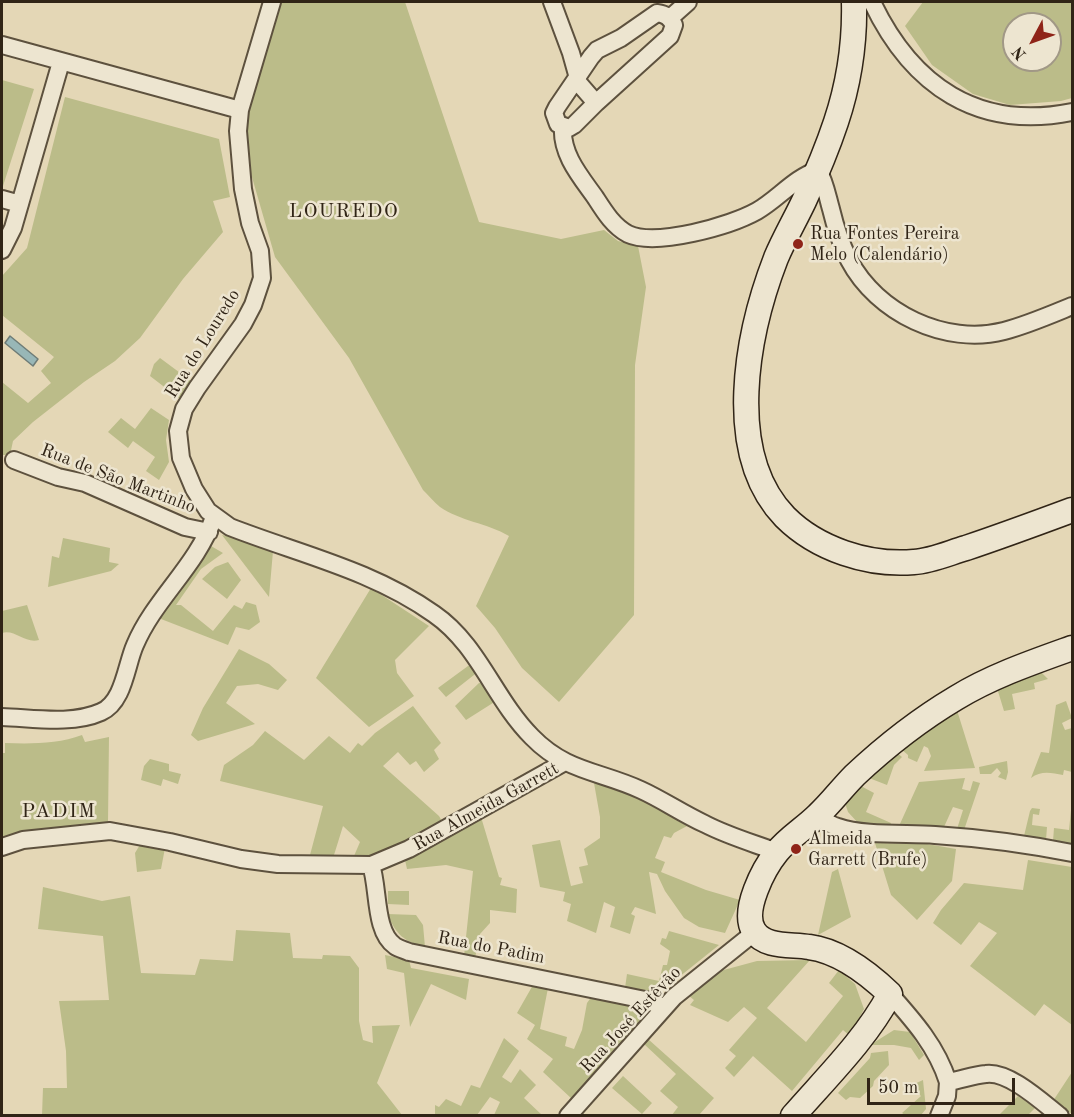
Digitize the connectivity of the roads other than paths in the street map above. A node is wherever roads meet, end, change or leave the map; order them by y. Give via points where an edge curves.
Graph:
1 (272, 2) edge
2 (552, 2) edge
3 (688, 2) edge
4 (854, 2) edge
5 (872, 2) edge
6 (670, 18) junction
7 (2, 45) edge
8 (61, 62) junction
9 (577, 79) junction
10 (596, 102) junction
11 (240, 110) junction
12 (1072, 112) edge
13 (563, 127) junction
14 (818, 170) junction
15 (2, 198) edge
16 (20, 204) junction
17 (2, 250) edge
18 (1072, 306) edge
19 (14, 460) dead end
20 (1072, 510) edge
21 (211, 525) junction
22 (1072, 648) edge
23 (2, 717) edge
24 (563, 763) junction
25 (819, 814) junction
26 (2, 847) edge
27 (777, 852) junction
28 (1072, 853) edge
29 (371, 865) junction
30 (755, 932) junction
31 (890, 994) junction
32 (664, 1008) junction
33 (948, 1082) junction
34 (568, 1116) edge
35 (793, 1116) edge
36 (939, 1116) edge
37 (1060, 1116) edge

1 - 11 street, Rua do Louredo
2 - 9 street
3 - 6 street
4 - 14 street via 853,44 844,96
5 - 12 street via 907,57 943,90 967,105 1021,117
6 - 9 street via 657,13 597,50
6 - 10 street via 674,25 670,36
7 - 8 street
8 - 11 street
8 - 16 street
9 - 10 street
9 - 13 street via 554,113
10 - 13 street via 574,125
11 - 21 street, Rua do Louredo via 238,156 250,223 260,251 262,278 248,315 196,388 177,431 186,473
13 - 14 street via 564,146 582,179 609,218 637,237 670,236 732,222 758,210 802,177
14 - 18 street via 849,261 868,289 890,308 918,323 974,335 1003,331
14 - 20 street via 768,281 750,359 747,417 751,449 760,480 776,507 796,528 834,549 865,558 914,562
15 - 16 street
16 - 17 street
19 - 21 street, Rua de São Martinho via 85,483 185,527
21 - 23 street via 201,548 144,625 119,695 103,712 67,719
21 - 24 street, Rua do Louredo via 230,527 348,568 424,607 464,640 511,713
22 - 25 street via 1014,669 955,699 887,745
24 - 27 street, Rua Almeida Garrett via 639,789 717,830
24 - 29 street, Rua Almeida Garrett via 409,849
25 - 27 street
25 - 28 street via 838,828 856,831 937,835
26 - 29 street, Rua Almeida Garrett via 23,840 110,831 278,864
27 - 30 street via 750,909
29 - 32 street, Rua do Padim via 381,924 386,938 396,946 409,952 650,1001
30 - 31 street via 776,944 811,947 849,962
30 - 32 street, Rua José Estêvão
31 - 33 street via 926,1036
31 - 35 street via 873,1022
32 - 34 street, Rua José Estêvão
33 - 36 street
33 - 37 street via 998,1074

